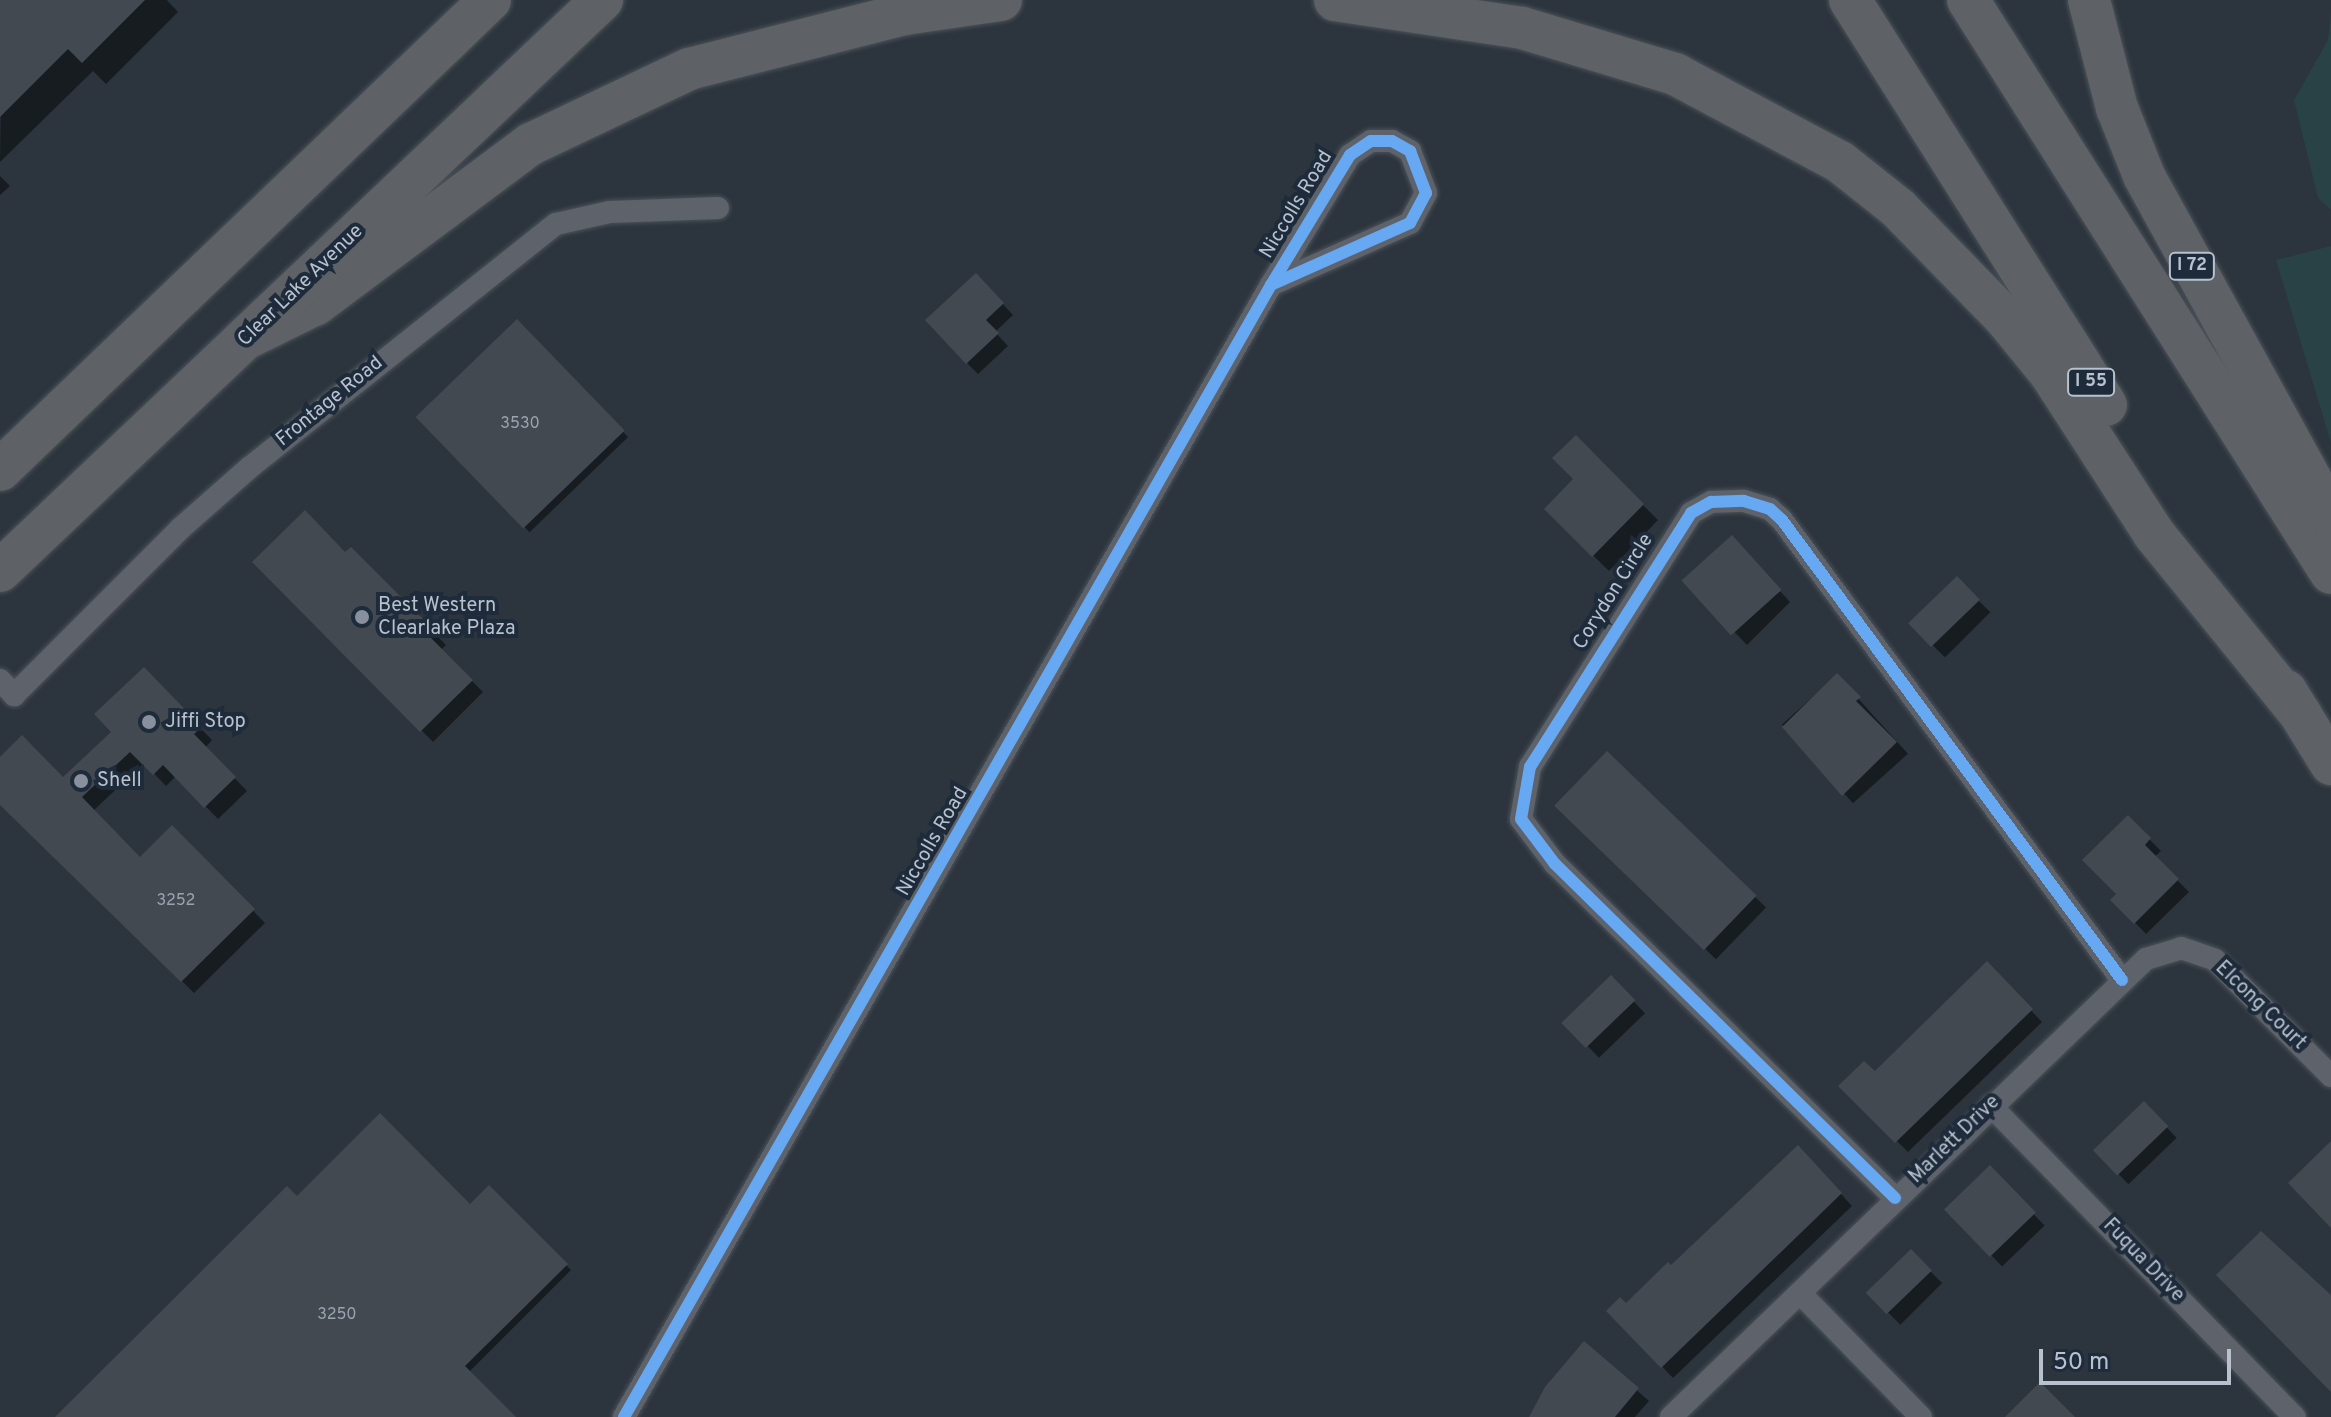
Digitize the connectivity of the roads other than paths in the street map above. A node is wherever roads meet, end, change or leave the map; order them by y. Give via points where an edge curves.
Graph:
1 (480, 0) edge
2 (490, 0) edge
3 (602, 0) edge
4 (1001, 0) edge
5 (1335, 0) edge
6 (1850, 0) edge
7 (1968, 0) edge
8 (2089, 0) edge
9 (445, 43) junction
10 (718, 208) dead end
11 (1271, 285) junction
12 (247, 338) junction
13 (0, 470) edge
14 (2331, 516) edge
15 (0, 571) edge
16 (2331, 573) edge
17 (0, 680) edge
18 (2301, 715) junction
19 (2331, 764) edge
20 (2181, 948) joint
21 (2122, 980) junction
22 (2331, 1076) edge
23 (1991, 1106) junction
24 (1895, 1198) junction
25 (1800, 1293) junction
26 (624, 1417) edge
27 (1671, 1417) edge
28 (1921, 1417) edge
29 (2295, 1417) edge

1 - 9 highway
2 - 9 highway
3 - 12 highway, Clear Lake Avenue
4 - 12 highway via 905,14 689,69 531,144 316,304
5 - 18 highway via 1522,28 1661,70 1730,99 1840,162 1898,208 2005,318 2050,373 2154,534
6 - 18 highway, I 55
7 - 16 highway
8 - 14 highway, I 72 via 2117,108 2144,176
9 - 13 highway
10 - 17 street, Frontage Road via 610,212 556,224 249,468 181,528 14,695
11 - 11 street, Niccolls Road via 1410,223 1426,193 1410,151 1392,141 1371,141 1350,155
11 - 26 street, Niccolls Road
12 - 15 highway, Clear Lake Avenue
18 - 19 highway, I 55
20 - 21 street, Marlett Drive via 2146,959
20 - 22 street, Elcong Court via 2215,960
21 - 23 street, Marlett Drive
21 - 24 street, Corydon Circle via 1782,520 1770,509 1744,501 1711,502 1691,513 1530,767 1521,819 1555,864
23 - 24 street, Marlett Drive
23 - 29 street, Fuqua Drive
24 - 25 street, Marlett Drive
25 - 27 street, Marlett Drive
25 - 28 street

